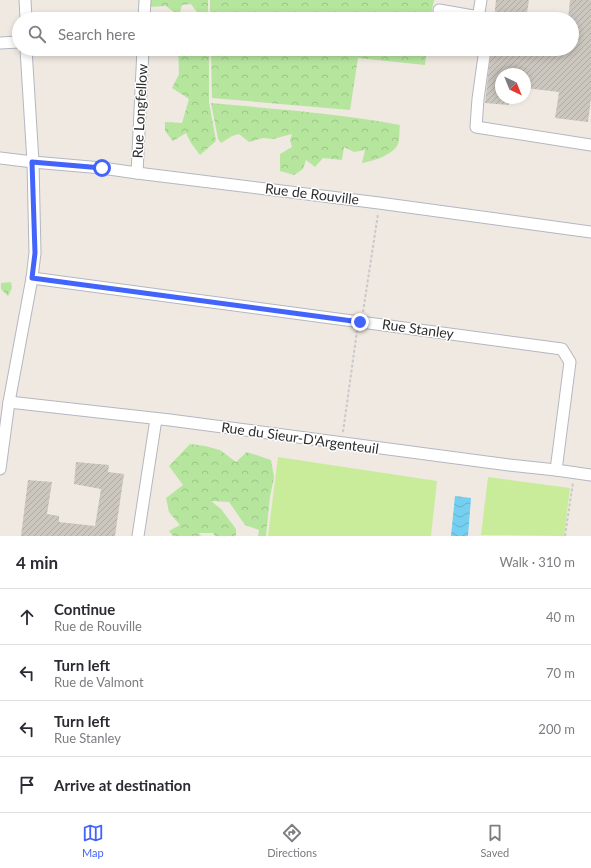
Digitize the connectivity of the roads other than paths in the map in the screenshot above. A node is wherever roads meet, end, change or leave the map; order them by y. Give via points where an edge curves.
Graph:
1 (25, 0) edge
2 (145, 0) edge
3 (481, 0) edge
4 (439, 10) dead end
5 (26, 12) edge
6 (144, 12) edge
7 (449, 12) edge
8 (480, 12) edge
9 (12, 42) edge
10 (0, 43) edge
11 (26, 56) edge
12 (143, 56) edge
13 (484, 56) edge
14 (591, 145) edge
15 (0, 158) edge
16 (32, 162) junction
17 (136, 173) junction
18 (591, 232) edge
19 (32, 278) junction
20 (9, 402) junction
21 (156, 419) junction
22 (0, 469) edge
23 (556, 470) junction
24 (591, 475) edge
25 (138, 536) edge

1 - 5 street
2 - 6 street
3 - 8 street
4 - 7 street
9 - 10 street
11 - 16 street
12 - 17 street, Rue Longfellow
13 - 14 street via 476,128
15 - 16 street, Rue de Rouville
16 - 17 street, Rue de Rouville
16 - 19 street via 35,253
17 - 18 street, Rue de Rouville via 379,202
19 - 20 street
19 - 23 street, Rue Stanley via 562,349 570,362
20 - 21 street, Rue du Sieur-D'Argenteuil
20 - 22 street
21 - 23 street, Rue du Sieur-D'Argenteuil
21 - 25 street
23 - 24 street, Rue du Sieur-D'Argenteuil

